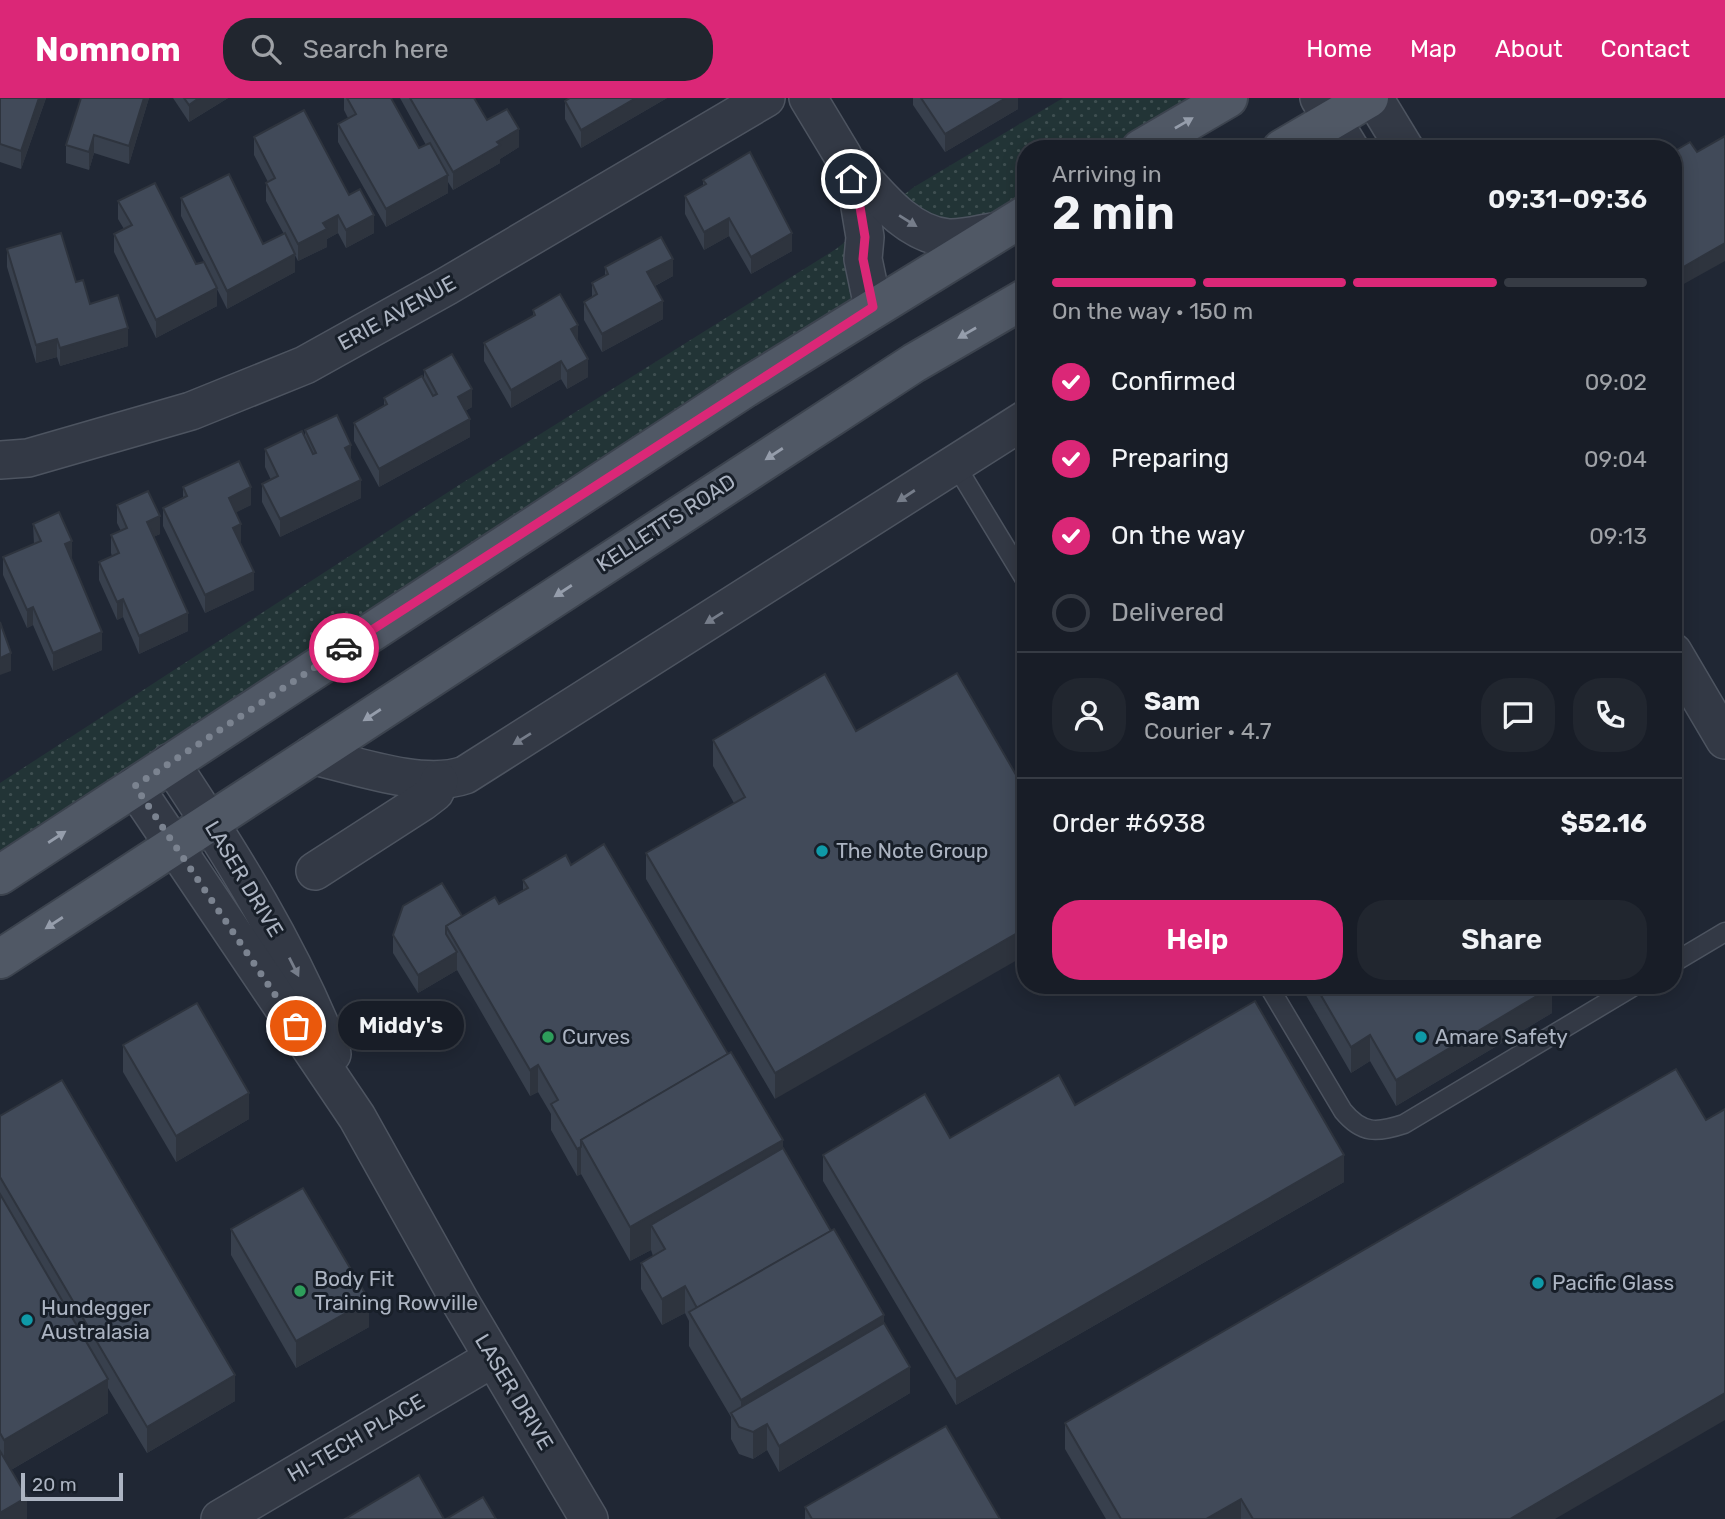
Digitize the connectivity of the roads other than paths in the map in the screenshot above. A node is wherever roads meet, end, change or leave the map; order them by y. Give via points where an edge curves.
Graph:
1 (765, 98) edge
2 (808, 98) edge
3 (1228, 98) edge
4 (1372, 98) edge
5 (1315, 133) edge
6 (1156, 140) edge
7 (1399, 140) edge
8 (843, 156) junction
9 (1012, 223) edge
10 (1017, 303) edge
11 (873, 307) junction
12 (1017, 425) edge
13 (0, 460) edge
14 (955, 464) junction
15 (1017, 566) edge
16 (1682, 667) edge
17 (1725, 740) edge
18 (311, 755) junction
19 (170, 762) junction
20 (439, 781) junction
21 (135, 786) junction
22 (209, 821) junction
23 (172, 845) junction
24 (315, 871) dead end
25 (0, 875) edge
26 (1725, 932) edge
27 (1682, 958) edge
28 (0, 959) edge
29 (1273, 994) edge
30 (1621, 994) edge
31 (357, 1117) junction
32 (493, 1358) junction
33 (220, 1519) edge
34 (589, 1519) edge

1 - 13 street, ERIE AVENUE via 305,365 191,411 28,458
2 - 8 street
6 -> 3 main road
4 - 5 main road
4 - 7 street
8 -> 9 street via 899,215 920,229 949,238
8 - 11 street via 859,201 865,237 863,259
9 - 11 main road
10 -> 18 main road, KELLETTS ROAD via 915,363
11 - 19 main road
12 - 14 street
14 - 15 lane
14 -> 20 street via 465,775
16 - 17 street
18 - 20 street
18 - 22 main road, KELLETTS ROAD
19 - 21 main road
19 - 22 street, LASER DRIVE
20 - 24 street via 435,792 422,802
21 - 23 street, LASER DRIVE
25 -> 21 main road
22 - 23 main road, KELLETTS ROAD
22 -> 31 street, LASER DRIVE via 309,996
23 -> 28 main road, KELLETTS ROAD
23 - 31 street, LASER DRIVE
26 - 27 lane
29 - 30 lane via 1343,1111 1354,1124 1370,1130 1404,1124
31 - 32 street, LASER DRIVE
32 - 33 street, HI-TECH PLACE
32 - 34 street, LASER DRIVE

